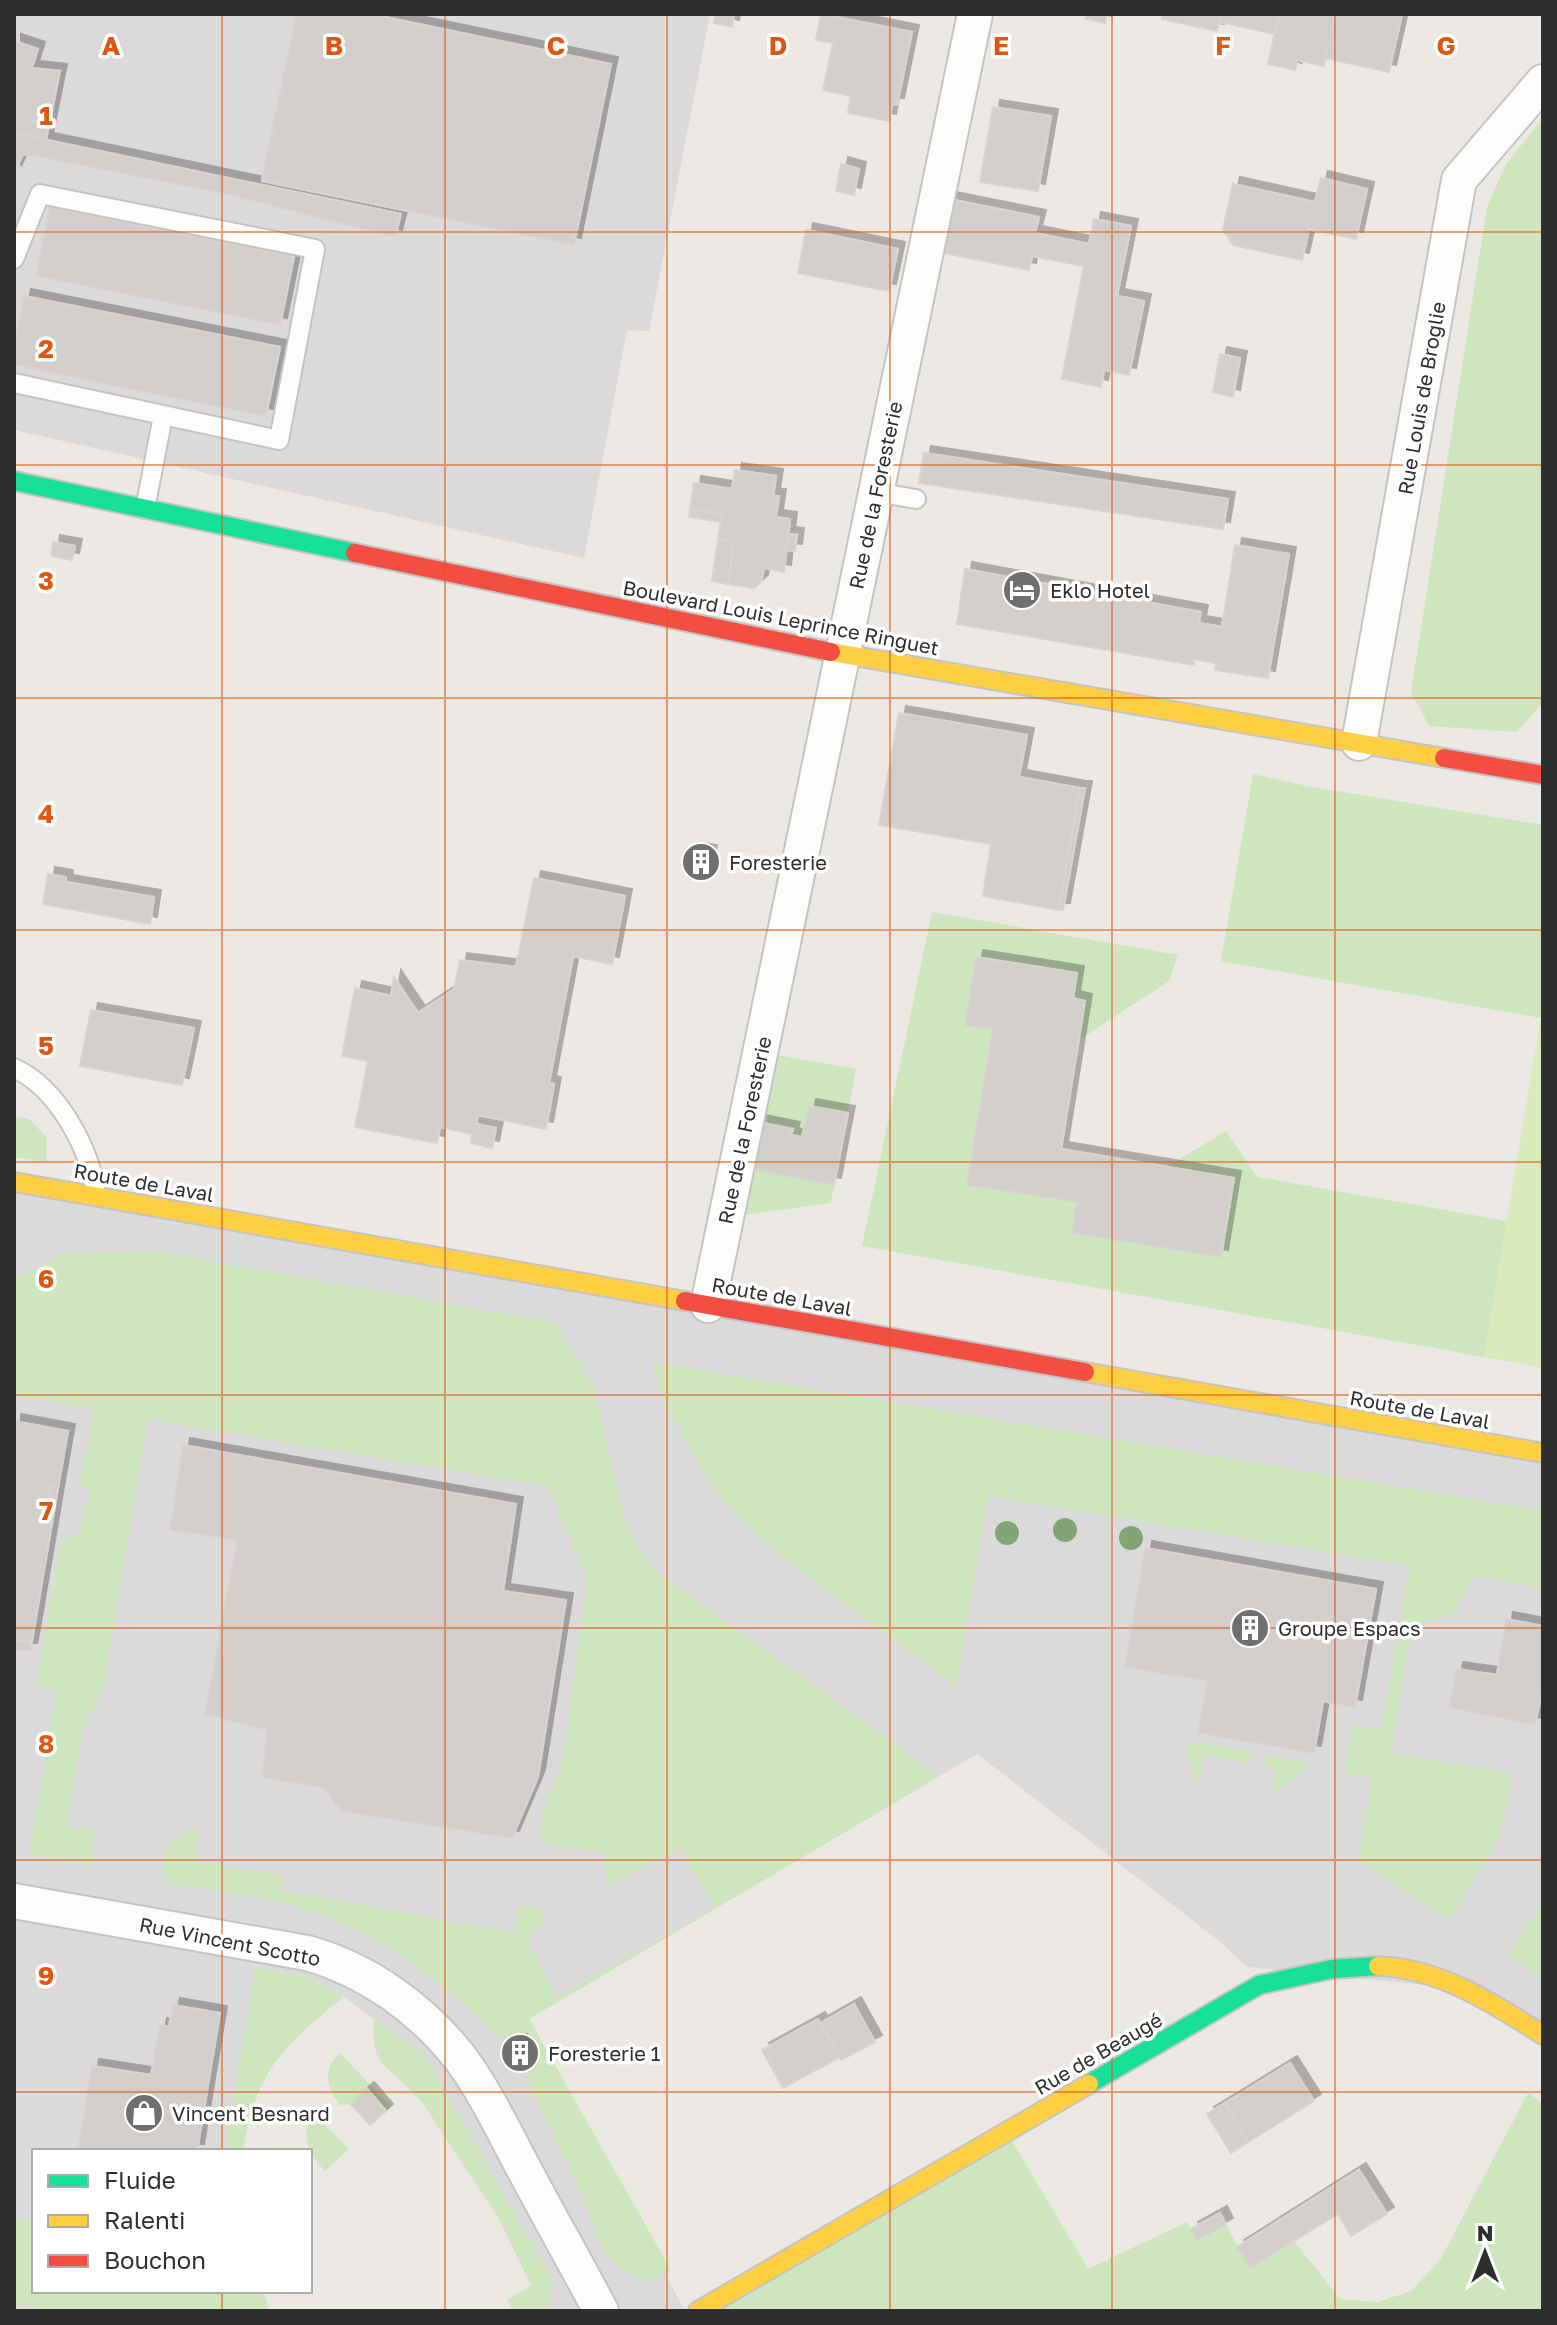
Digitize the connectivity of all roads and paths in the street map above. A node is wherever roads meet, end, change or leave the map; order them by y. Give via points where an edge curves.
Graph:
1 (975, 14) edge
2 (1543, 82) edge
3 (14, 259) edge
4 (14, 383) edge
5 (163, 416) junction
6 (14, 481) edge
7 (875, 492) junction
8 (916, 499) dead end
9 (145, 509) junction
10 (843, 655) junction
11 (1359, 743) junction
12 (1543, 775) edge
13 (15, 1067) edge
14 (14, 1182) edge
15 (96, 1196) junction
16 (708, 1305) junction
17 (1543, 1453) edge
18 (14, 1901) edge
19 (1543, 2035) edge
20 (601, 2311) edge
21 (698, 2311) edge

1 - 7 street, Rue de la Foresterie
2 - 11 street, Rue Louis de Broglie via 1459,180
3 - 5 lane via 40,194 315,249 279,440
4 - 5 lane
5 - 9 lane
6 - 9 street, Boulevard Louis Leprince Ringuet
7 - 8 lane
7 - 10 street, Rue de la Foresterie
9 - 10 street, Boulevard Louis Leprince Ringuet
10 - 11 street, Boulevard Louis Leprince Ringuet
10 - 16 street, Rue de la Foresterie
11 - 12 street, Boulevard Louis Leprince Ringuet
13 - 15 lane via 43,1088 85,1148
14 - 15 street, Route de Laval
15 - 16 street, Route de Laval
16 - 17 street, Route de Laval
18 - 20 street, Rue Vincent Scotto via 307,1953 381,1986 422,2017 463,2062
19 - 21 street, Rue de Beaugé via 1449,1980 1398,1969 1356,1966 1259,1985

